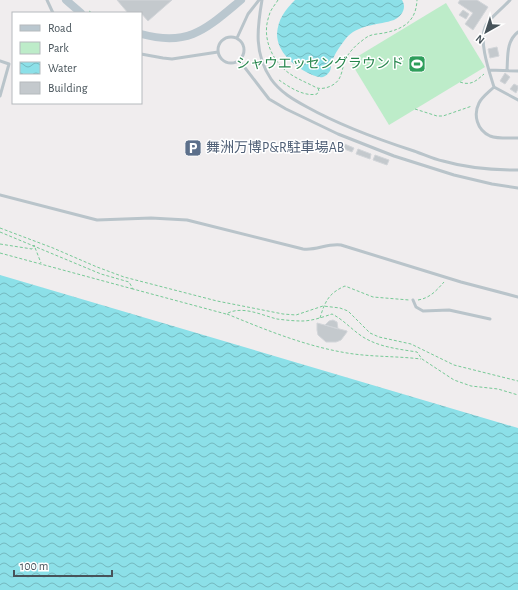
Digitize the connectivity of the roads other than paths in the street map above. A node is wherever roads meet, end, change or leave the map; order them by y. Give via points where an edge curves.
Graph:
1 (47, 0) edge
2 (66, 0) edge
3 (241, 0) edge
4 (260, 0) edge
5 (510, 0) edge
6 (53, 12) edge
7 (80, 12) edge
8 (518, 32) edge
9 (142, 34) edge
10 (237, 38) junction
11 (218, 52) junction
12 (142, 54) edge
13 (239, 60) junction
14 (0, 61) edge
15 (489, 70) junction
16 (507, 70) junction
17 (518, 71) edge
18 (494, 87) junction
19 (0, 96) edge
20 (518, 100) edge
21 (518, 138) edge
22 (518, 170) edge
23 (518, 188) edge
24 (0, 195) edge
25 (518, 298) edge
26 (413, 300) road end
27 (490, 319) dead end

1 - 6 lane
2 - 7 street
3 - 9 street via 206,28 189,36 168,39
4 - 10 lane via 248,14
4 - 22 lane via 257,30 262,61 280,89 308,108 343,126 442,161 476,168
5 - 15 lane via 486,25 483,35
8 - 16 lane via 508,46
10 - 11 lane via 225,38 219,44
10 - 13 lane via 244,46 244,54
11 - 12 lane via 172,59
11 - 13 lane via 227,62
13 - 23 lane via 269,99 338,134 394,156 454,175
14 - 19 lane via 9,64
15 - 16 lane
15 - 18 lane
16 - 17 lane
18 - 20 lane
18 - 21 lane via 479,103 477,122 488,135
24 - 25 lane via 97,220 173,218 303,249 311,250 330,244 341,245
26 - 27 lane via 416,308 423,311 449,310

